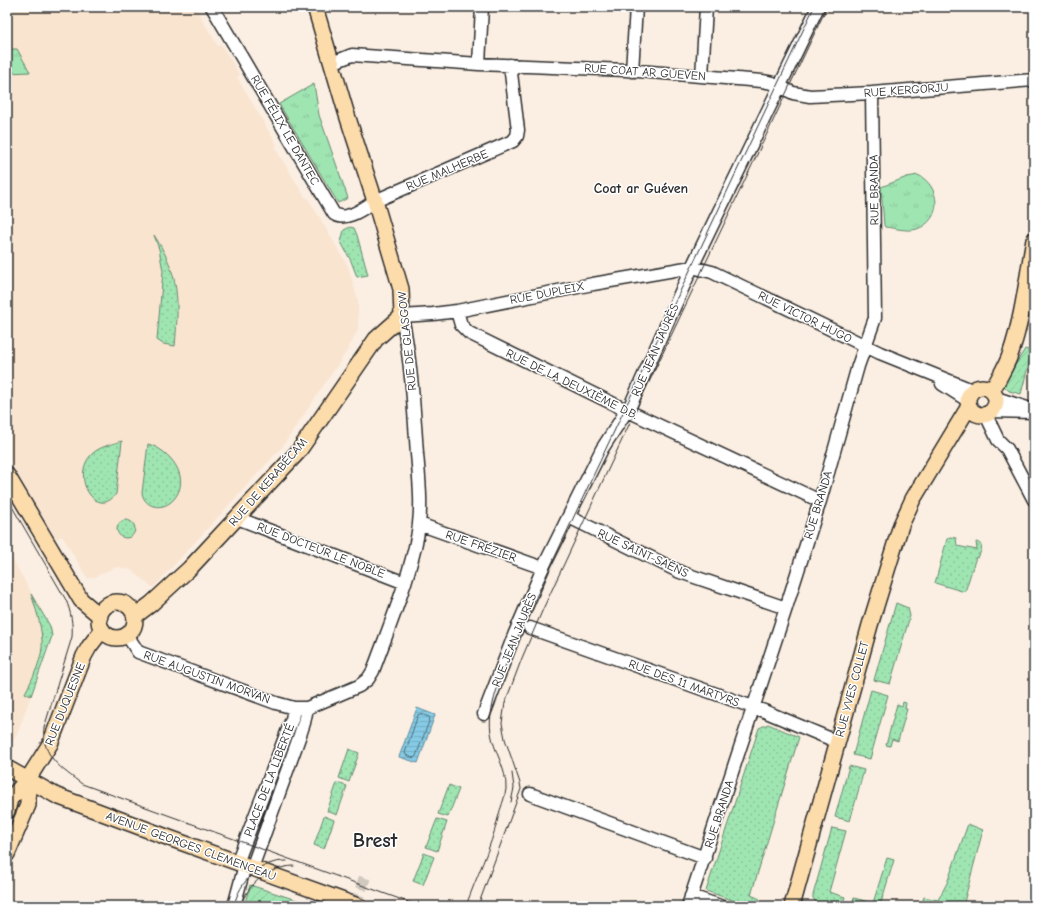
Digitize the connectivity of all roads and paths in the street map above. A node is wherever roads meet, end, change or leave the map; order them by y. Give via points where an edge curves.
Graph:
1 (212, 7) edge
2 (315, 7) edge
3 (482, 7) edge
4 (636, 7) edge
5 (706, 7) edge
6 (818, 7) edge
7 (332, 63) junction
8 (479, 64) junction
9 (510, 65) junction
10 (632, 71) junction
11 (702, 76) junction
12 (1034, 80) edge
13 (779, 86) junction
14 (872, 93) junction
15 (375, 201) junction
16 (1034, 240) edge
17 (692, 267) junction
18 (457, 311) junction
19 (402, 316) junction
20 (865, 346) junction
21 (982, 402) junction
22 (627, 410) junction
23 (1034, 411) edge
24 (7, 475) edge
25 (1034, 500) edge
26 (820, 501) junction
27 (569, 517) junction
28 (237, 518) junction
29 (419, 524) junction
30 (543, 568) junction
31 (405, 583) junction
32 (786, 608) junction
33 (135, 616) junction
34 (101, 623) junction
35 (530, 628) dead end
36 (127, 635) junction
37 (368, 679) joint
38 (294, 708) junction
39 (307, 708) junction
40 (754, 708) junction
41 (484, 714) dead end
42 (838, 742) junction
43 (7, 768) edge
44 (7, 779) edge
45 (28, 779) junction
46 (530, 794) dead end
47 (7, 811) edge
48 (7, 854) edge
49 (705, 858) junction
50 (245, 865) junction
51 (690, 901) edge
52 (234, 906) edge
53 (358, 906) edge
54 (720, 906) edge
55 (792, 906) edge

1 - 15 street, RUE FÉLIX LE DANTEC via 334,214 345,217
2 - 7 main road, RUE DE GLASGOW
3 - 8 street
4 - 10 street
5 - 11 street
6 - 13 street, RUE JEAN JAURÈS
7 - 8 street, RUE COAT AR GUEVEN via 352,56
7 - 15 main road, RUE DE GLASGOW
8 - 9 street, RUE COAT AR GUEVEN
9 - 10 street, RUE COAT AR GUEVEN
9 - 15 street, RUE MALHERBE via 518,130 513,141
10 - 11 street, RUE COAT AR GUEVEN
11 - 13 street, RUE COAT AR GUEVEN via 762,81
12 - 14 street, RUE KERGORJU
13 - 14 street, RUE KERGORJU via 793,93 810,96
13 - 17 street, RUE JEAN JAURÈS
14 - 20 street, RUE BRANDA via 875,318
15 - 19 main road, RUE DE GLASGOW via 401,289
16 - 21 main road, RUE YVES COLLET via 1019,324 1010,356
17 - 18 street, RUE DUPLEIX
17 - 20 street, RUE VICTOR HUGO via 712,272
17 - 22 street, RUE JEAN JAURÈS
18 - 19 street, RUE DUPLEIX
18 - 22 street, RUE DE LA DEUXIÈME D.B. via 461,325 469,333
19 - 28 main road, RUE DE KERABÉCAM via 376,339 298,452
19 - 29 street, RUE DE GLASGOW via 415,421 421,497
20 - 21 street, RUE VICTOR HUGO via 918,369
20 - 26 street, RUE BRANDA
21 - 23 street
21 - 25 street via 998,440 1007,449
21 - 42 main road, RUE YVES COLLET via 927,477 901,525
22 - 26 street, RUE DE LA DEUXIÈME D.B.
22 - 27 street, RUE JEAN JAURÈS via 602,449
24 - 34 main road via 81,600
26 - 32 street, RUE BRANDA
27 - 30 street, RUE JEAN JAURÈS
27 - 32 street, RUE SAINT-SAËNS via 680,572
28 - 31 street, RUE DOCTEUR LE NOBLE
28 - 33 main road, RUE DE KERABÉCAM via 190,568 152,604
29 - 30 street, RUE FRÉZIER
29 - 31 street, RUE DE GLASGOW
30 - 41 street, RUE JEAN JAURÈS
31 - 37 street, RUE DE GLASGOW
32 - 40 street, RUE BRANDA
33 - 34 main road via 131,608 125,604 108,604 104,608
33 - 36 main road via 134,627
34 - 36 main road via 106,634 112,638
34 - 45 main road, RUE DUQUESNE via 50,744
35 - 40 street, RUE DES 11 MARTYRS
36 - 38 street, RUE AUGUSTIN MORVAN via 138,652
37 - 39 street, PLACE DE LA LIBERTÉ via 359,686
38 - 39 street, PLACE DE LA LIBERTÉ
38 - 50 street, PLACE DE LA LIBERTÉ
39 - 50 street, PLACE DE LA LIBERTÉ via 300,735
40 - 42 street, RUE DES 11 MARTYRS
40 - 49 street, RUE BRANDA
42 - 55 main road, RUE YVES COLLET
43 - 45 main road, AVENUE GEORGES CLEMENCEAU
44 - 45 main road
45 - 47 main road, RUE DUQUESNE via 10,799
45 - 48 main road via 28,805
45 - 50 main road, AVENUE GEORGES CLEMENCEAU via 57,796
46 - 49 street
49 - 51 street, RUE BRANDA
50 - 52 street
50 - 53 main road, AVENUE GEORGES CLEMENCEAU
51 - 54 street

